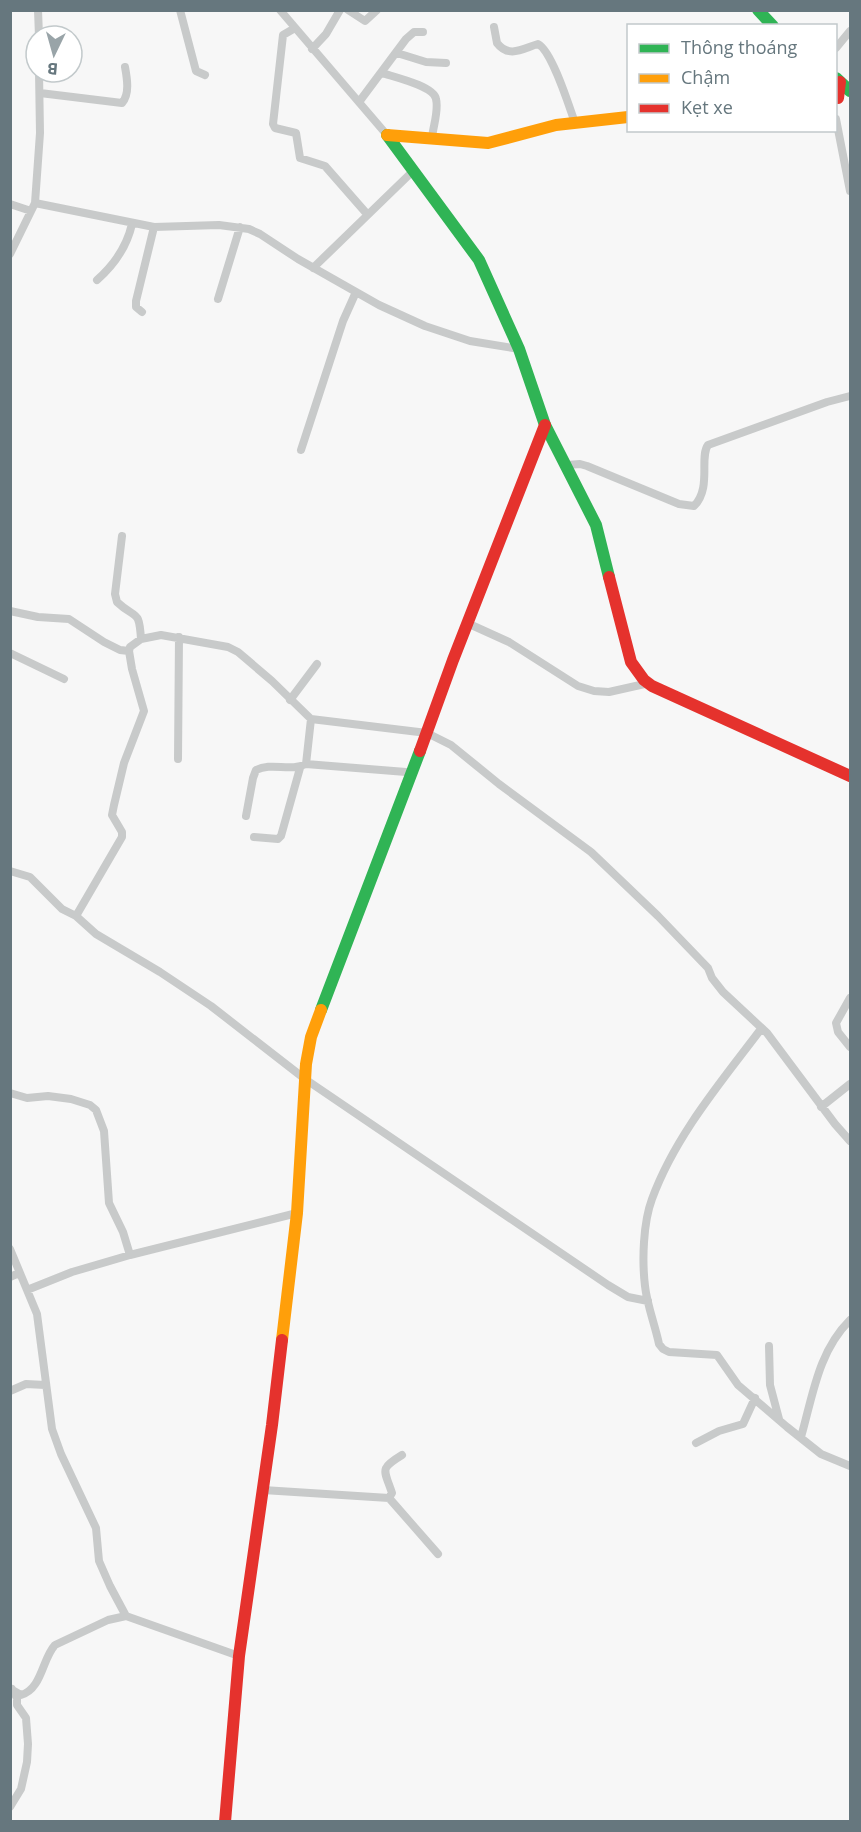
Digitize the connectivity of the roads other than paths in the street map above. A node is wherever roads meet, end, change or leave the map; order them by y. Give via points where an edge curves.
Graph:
1 (180, 10) edge
2 (280, 10) edge
3 (340, 10) edge
4 (348, 10) edge
5 (377, 10) edge
6 (758, 10) edge
7 (771, 24) edge
8 (494, 27) dead end
9 (295, 28) junction
10 (850, 31) edge
11 (423, 32) dead end
12 (837, 47) edge
13 (312, 49) junction
14 (397, 53) junction
15 (446, 63) dead end
16 (124, 67) dead end
17 (382, 73) junction
18 (205, 75) dead end
19 (838, 80) edge
20 (40, 84) edge
21 (850, 91) edge
22 (40, 93) junction
23 (841, 98) edge
24 (359, 102) junction
25 (627, 117) edge
26 (575, 123) junction
27 (837, 124) edge
28 (387, 135) junction
29 (432, 138) junction
30 (412, 172) junction
31 (850, 191) edge
32 (10, 204) edge
33 (33, 207) junction
34 (368, 214) junction
35 (132, 224) junction
36 (240, 226) junction
37 (154, 227) junction
38 (10, 254) edge
39 (313, 268) junction
40 (97, 280) dead end
41 (356, 292) junction
42 (218, 299) dead end
43 (142, 312) dead end
44 (519, 349) junction
45 (850, 396) edge
46 (545, 425) junction
47 (301, 450) dead end
48 (567, 465) junction
49 (122, 536) dead end
50 (10, 611) edge
51 (468, 623) junction
52 (179, 637) junction
53 (141, 639) junction
54 (129, 651) junction
55 (10, 653) edge
56 (316, 664) dead end
57 (64, 679) dead end
58 (648, 683) junction
59 (290, 700) junction
60 (311, 719) junction
61 (427, 733) junction
62 (178, 759) dead end
63 (303, 766) junction
64 (412, 775) junction
65 (850, 776) edge
66 (246, 816) dead end
67 (254, 837) dead end
68 (10, 871) edge
69 (76, 916) junction
70 (850, 998) edge
71 (761, 1029) junction
72 (850, 1047) edge
73 (305, 1079) junction
74 (850, 1084) edge
75 (10, 1093) edge
76 (821, 1107) junction
77 (850, 1141) edge
78 (297, 1213) junction
79 (10, 1249) edge
80 (130, 1255) junction
81 (15, 1275) edge
82 (27, 1290) junction
83 (648, 1301) junction
84 (850, 1320) edge
85 (769, 1346) dead end
86 (45, 1385) junction
87 (10, 1391) edge
88 (755, 1398) junction
89 (779, 1420) junction
90 (801, 1437) junction
91 (696, 1443) dead end
92 (402, 1455) dead end
93 (850, 1466) edge
94 (263, 1490) junction
95 (389, 1498) junction
96 (438, 1554) dead end
97 (126, 1616) junction
98 (239, 1656) junction
99 (12, 1689) edge
100 (10, 1807) edge
101 (225, 1821) edge

1 - 18 street via 196,71
2 - 9 street
3 - 13 street
4 - 5 street via 365,21
6 - 7 street
8 - 26 street via 497,43 506,50 521,51 538,44 545,48
9 - 13 street
9 - 34 street via 283,35 273,124 296,133 300,158 326,166
10 - 12 street
11 - 14 street via 410,35
13 - 24 street
14 - 15 street via 426,62
14 - 17 street
16 - 22 street via 127,89 122,103
17 - 24 street
17 - 29 street via 429,89 435,95
19 - 21 street
19 - 23 street
20 - 22 street
22 - 33 street
24 - 28 street
25 - 26 street
26 - 29 street via 488,142
27 - 31 street
28 - 29 street
28 - 30 street
30 - 34 street
30 - 44 street via 479,260
32 - 33 street
33 - 35 street
33 - 38 street
34 - 39 street
35 - 37 street
35 - 40 street via 114,264
36 - 37 street
36 - 39 street via 260,234
36 - 42 street
37 - 43 street via 136,301
39 - 41 street
41 - 44 street via 425,326 470,341
41 - 47 street
44 - 46 street
45 - 48 street via 708,445 705,480 694,506 679,504 587,466
46 - 48 street
46 - 51 street
48 - 58 street via 596,525 631,662
49 - 53 street via 115,594 117,603 135,613 140,621
50 - 54 street via 69,620 104,642
51 - 58 street via 594,691 609,692
51 - 61 street
52 - 53 street
52 - 59 street via 238,652
52 - 62 street
53 - 54 street
54 - 69 street via 144,711 124,763 112,815 122,837
55 - 57 street
56 - 59 street
58 - 65 street
59 - 60 street
60 - 61 street
60 - 63 street
61 - 64 street
61 - 71 street via 451,745 591,852 708,968 723,992
63 - 64 street
63 - 66 street via 263,766 256,770
63 - 67 street via 281,836
64 - 73 street via 311,1037
68 - 69 street via 30,877 62,909
69 - 73 street via 96,934 211,1006
70 - 72 street via 836,1023
71 - 76 street
71 - 83 street via 706,1100 652,1199 644,1252
73 - 78 street
73 - 83 street via 608,1285 628,1297
74 - 76 street
75 - 80 street via 27,1098 71,1099 96,1110 104,1131 109,1203
76 - 77 street
78 - 80 street
78 - 94 street
79 - 81 street
80 - 82 street
81 - 82 street
82 - 86 street via 37,1314
83 - 88 street via 663,1349 717,1355 738,1385
84 - 90 street via 833,1340 821,1364
85 - 89 street via 770,1385
86 - 87 street via 26,1384
86 - 97 street via 52,1429 96,1528 99,1561
88 - 89 street
88 - 91 street via 743,1424
89 - 90 street
90 - 93 street via 821,1454
92 - 95 street via 384,1469 392,1492
94 - 95 street
94 - 98 street
95 - 96 street
97 - 98 street
97 - 99 street via 108,1620 55,1645 32,1690 21,1695
98 - 101 street
99 - 100 street via 26,1718 28,1744 21,1789

